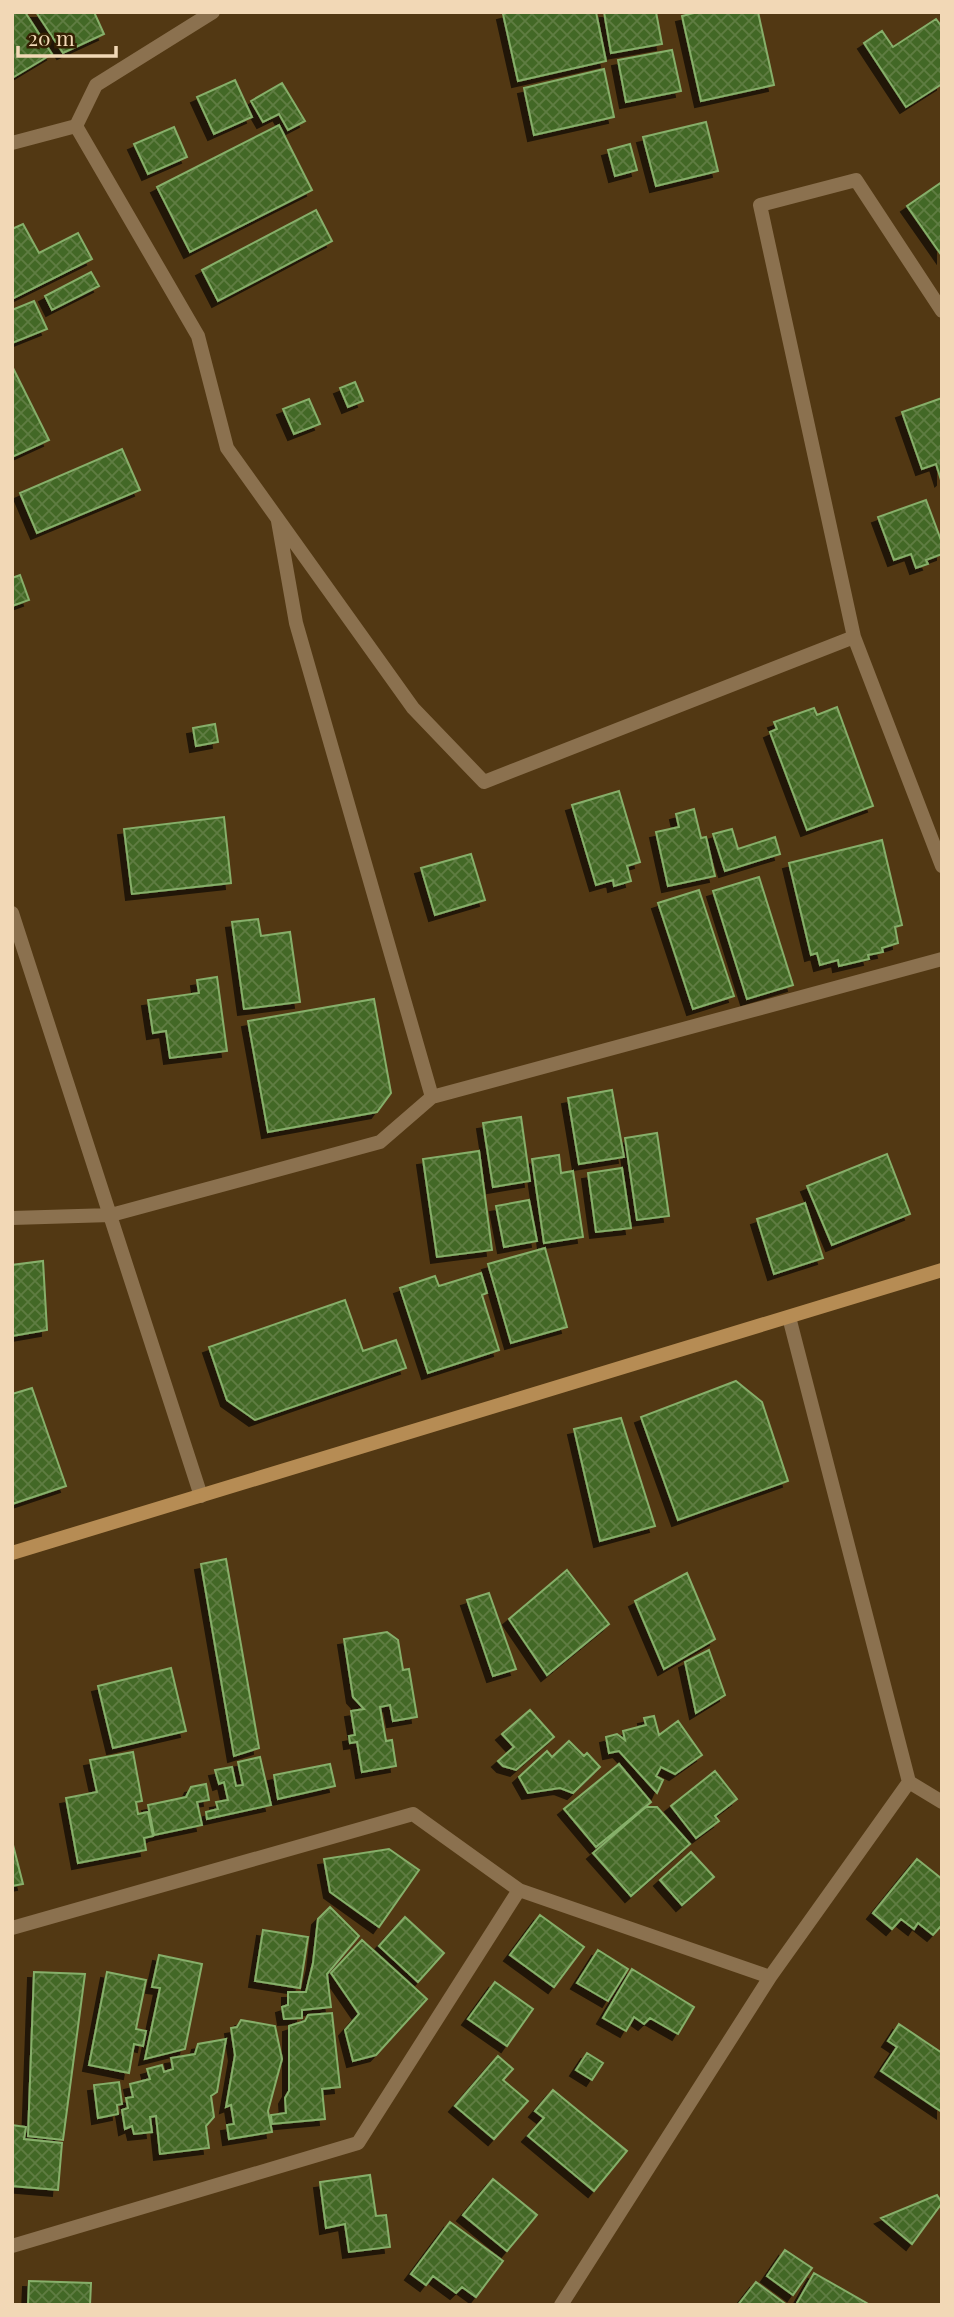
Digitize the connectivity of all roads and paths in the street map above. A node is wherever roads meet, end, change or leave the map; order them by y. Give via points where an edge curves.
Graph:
1 (213, 12) edge
2 (76, 126) junction
3 (12, 143) edge
4 (942, 311) edge
5 (277, 516) junction
6 (853, 637) junction
7 (942, 866) edge
8 (12, 913) edge
9 (942, 960) edge
10 (432, 1097) junction
11 (111, 1215) junction
12 (12, 1218) edge
13 (942, 1270) edge
14 (789, 1317) junction
15 (201, 1496) junction
16 (12, 1553) edge
17 (909, 1782) junction
18 (942, 1802) edge
19 (519, 1890) junction
20 (12, 1928) edge
21 (770, 1977) junction
22 (12, 2246) edge
23 (561, 2305) edge

1 - 2 street via 96,85
2 - 3 street
2 - 5 street via 198,336 226,448
4 - 6 street via 856,180 760,205
5 - 6 street via 413,708 484,782
5 - 10 street via 296,623
6 - 7 street
8 - 11 street
9 - 10 street
10 - 11 street via 380,1142
11 - 12 street
11 - 15 street
13 - 14 street
14 - 15 street
14 - 17 street
15 - 16 street
17 - 18 street
17 - 21 street
19 - 20 street via 413,1814
19 - 21 street
19 - 22 street via 358,2143
21 - 23 street

